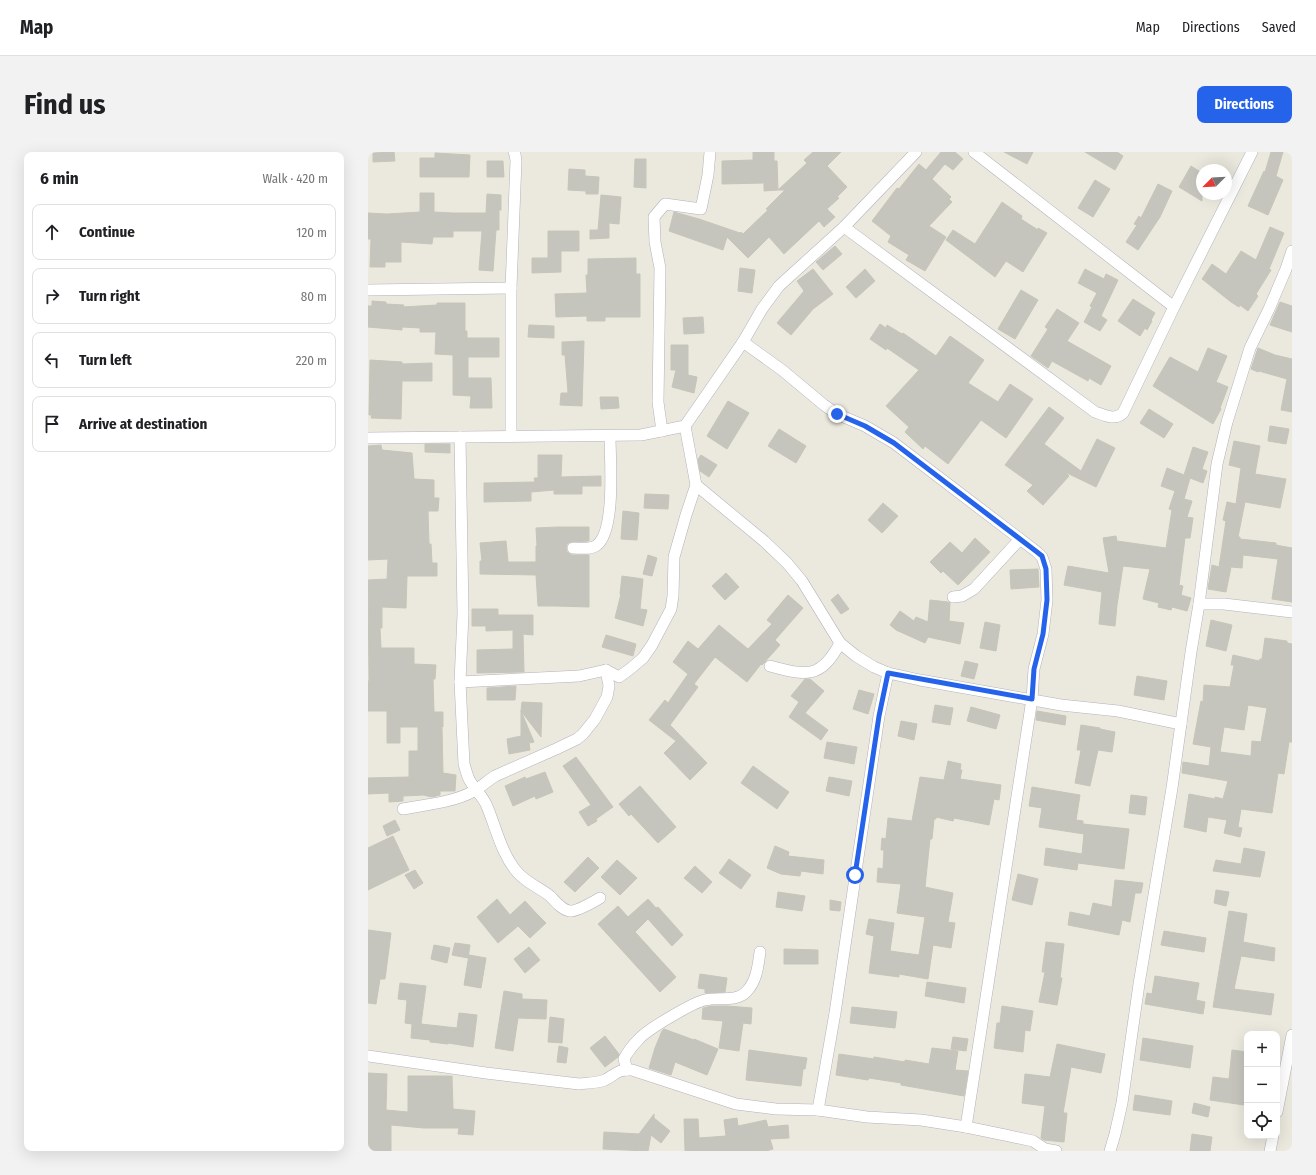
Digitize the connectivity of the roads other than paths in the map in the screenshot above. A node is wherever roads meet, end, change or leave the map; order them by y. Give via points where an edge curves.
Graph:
1 (514, 152) edge
2 (710, 152) edge
3 (916, 152) edge
4 (974, 152) edge
5 (1252, 152) edge
6 (844, 227) junction
7 (1292, 251) edge
8 (511, 288) junction
9 (368, 290) edge
10 (1174, 307) junction
11 (743, 342) junction
12 (685, 426) junction
13 (662, 431) junction
14 (460, 436) junction
15 (511, 436) junction
16 (610, 436) junction
17 (368, 438) edge
18 (696, 485) junction
19 (1020, 539) junction
20 (573, 548) dead end
21 (953, 597) dead end
22 (1199, 604) junction
23 (1292, 612) edge
24 (840, 643) junction
25 (770, 666) dead end
26 (606, 670) junction
27 (888, 673) junction
28 (460, 682) junction
29 (1032, 699) junction
30 (1181, 724) junction
31 (476, 790) junction
32 (403, 809) dead end
33 (600, 898) dead end
34 (760, 952) dead end
35 (1292, 1035) edge
36 (368, 1056) edge
37 (627, 1070) junction
38 (1287, 1084) edge
39 (1280, 1104) edge
40 (818, 1110) junction
41 (966, 1127) junction
42 (1272, 1139) edge
43 (1045, 1150) edge
44 (1056, 1151) edge
45 (1110, 1151) edge
46 (1270, 1151) edge

1 - 8 street via 516,161
2 - 13 street via 701,209 665,204 654,217 660,268 658,402
3 - 6 street
4 - 10 street
5 - 10 street
6 - 10 street via 1095,412 1107,417 1123,413
6 - 11 street via 779,286
7 - 22 street via 1250,348 1227,422 1217,464
8 - 9 street
8 - 15 street
11 - 12 street
11 - 19 street via 837,414 865,426 894,443
12 - 13 street
12 - 18 street
13 - 16 street
14 - 15 street
14 - 17 street
14 - 28 street via 463,614
15 - 16 street
16 - 20 street via 611,503 606,528 597,545
18 - 24 street via 787,563 810,592
18 - 26 street via 674,557 673,596 666,620 643,658 630,669 619,677
19 - 21 street via 974,589 962,596
19 - 29 street via 1042,556 1046,569 1047,600 1043,634 1034,669
22 - 23 street via 1224,604
22 - 30 street
24 - 25 street via 828,662 815,671 798,672
24 - 27 street via 856,656
26 - 28 street via 580,676
26 - 31 street via 609,686 607,697 584,734 495,776
27 - 29 street
27 - 40 street via 879,716
28 - 31 street via 464,764
29 - 30 street via 1118,711
29 - 41 street
30 - 45 street via 1122,1103
31 - 32 street via 463,796
31 - 33 street via 486,806 508,858 523,878 568,910 574,910
34 - 37 street via 755,978 747,992 737,997 695,1003 658,1025 639,1038 630,1050 624,1059
35 - 38 street
36 - 37 street via 580,1084 605,1080 618,1071
37 - 40 street via 736,1104
38 - 39 street
40 - 41 street
41 - 43 street via 1033,1141
42 - 46 street
43 - 44 street

